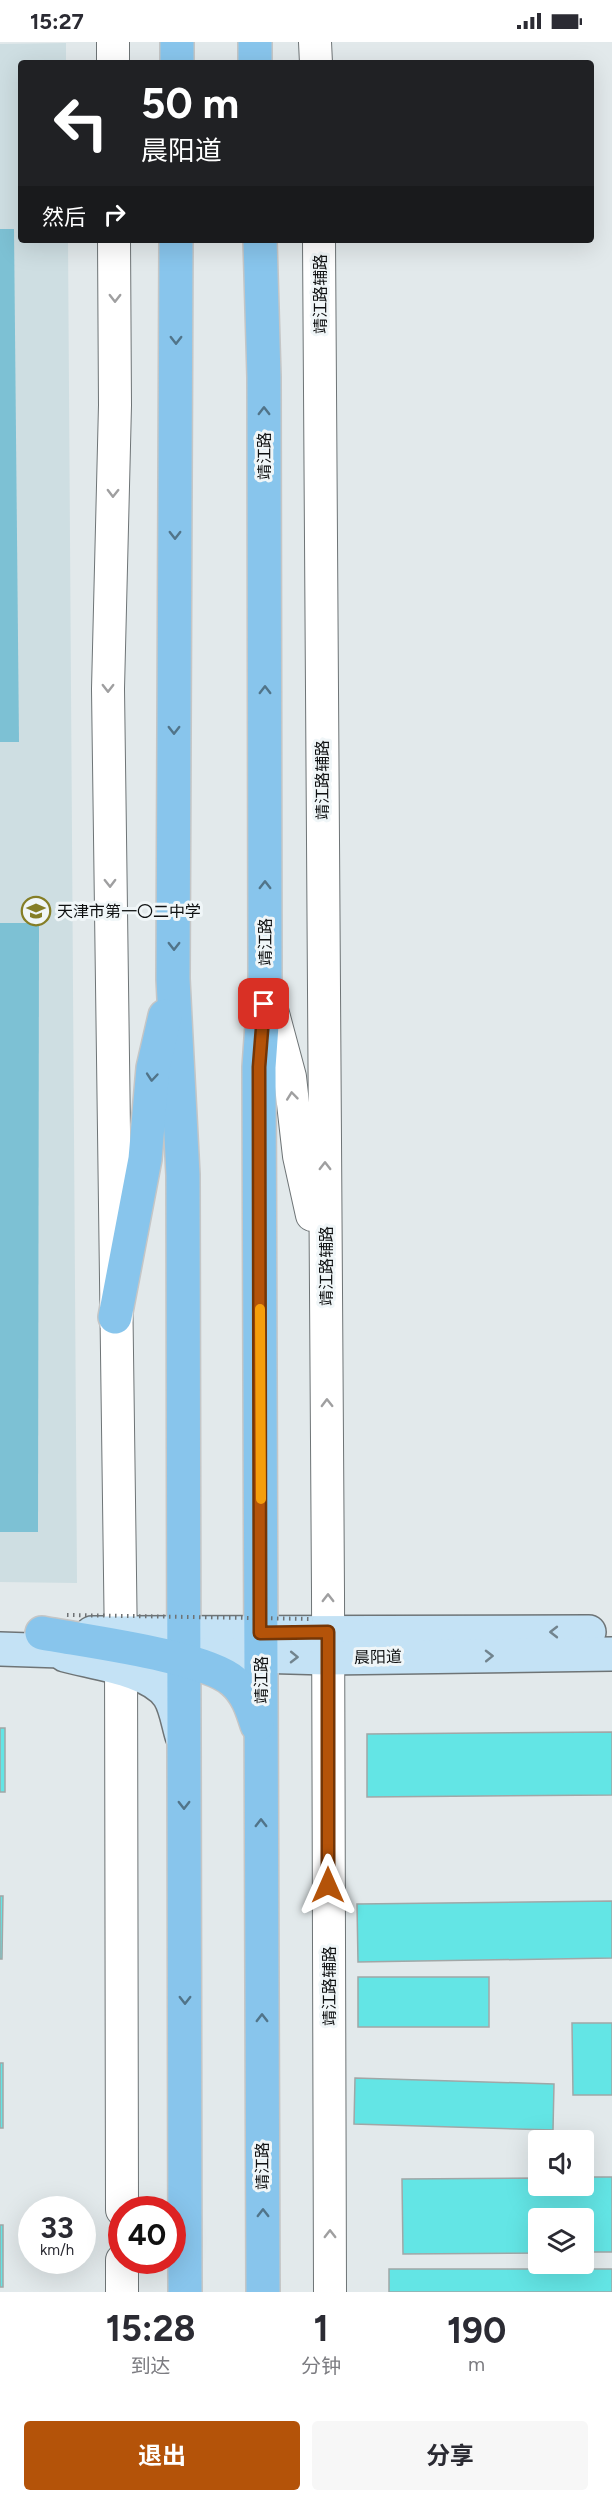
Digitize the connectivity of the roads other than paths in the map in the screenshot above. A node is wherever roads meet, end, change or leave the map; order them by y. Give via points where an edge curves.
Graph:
1 (113, 42) edge
2 (177, 42) edge
3 (255, 42) edge
4 (315, 42) edge
5 (113, 60) edge
6 (177, 60) edge
7 (255, 60) edge
8 (316, 60) edge
9 (114, 243) edge
10 (177, 243) edge
11 (260, 243) edge
12 (320, 243) edge
13 (173, 979) junction
14 (266, 984) junction
15 (326, 1278) junction
16 (115, 1317) junction
17 (0, 1632) edge
18 (612, 1632) edge
19 (52, 1633) junction
20 (323, 1636) junction
21 (260, 1645) junction
22 (0, 1649) edge
23 (184, 1650) junction
24 (127, 1651) junction
25 (612, 1654) edge
26 (261, 1741) junction
27 (184, 1746) junction
28 (122, 2196) edge
29 (122, 2274) edge
30 (122, 2292) edge
31 (185, 2292) edge
32 (263, 2292) edge
33 (330, 2292) edge

1 - 5 street
2 - 6 main road
3 - 7 main road
4 - 8 street
9 -> 16 street via 115,405 108,688
10 -> 13 main road
14 -> 11 main road, 靖江路
15 -> 12 street, 靖江路辅路
13 -> 16 main road via 153,1068 145,1160
13 - 23 main road via 183,1175
15 -> 14 street via 299,1156 290,1077
14 - 21 main road, 靖江路 via 259,1067
20 -> 15 street, 靖江路辅路
16 - 24 street
17 - 19 main road
18 -> 20 main road, 晨阳道
19 - 22 main road
19 - 24 main road
20 - 21 main road, 晨阳道
20 -> 25 main road, 晨阳道
33 -> 20 street, 靖江路辅路
21 - 23 main road, 晨阳道
21 - 26 main road, 靖江路
23 - 24 main road, 晨阳道
23 - 26 main road via 233,1681 246,1696
23 - 27 main road
24 - 27 main road via 169,1696
24 - 28 street
32 -> 26 main road, 靖江路
27 -> 31 main road
29 - 30 street

